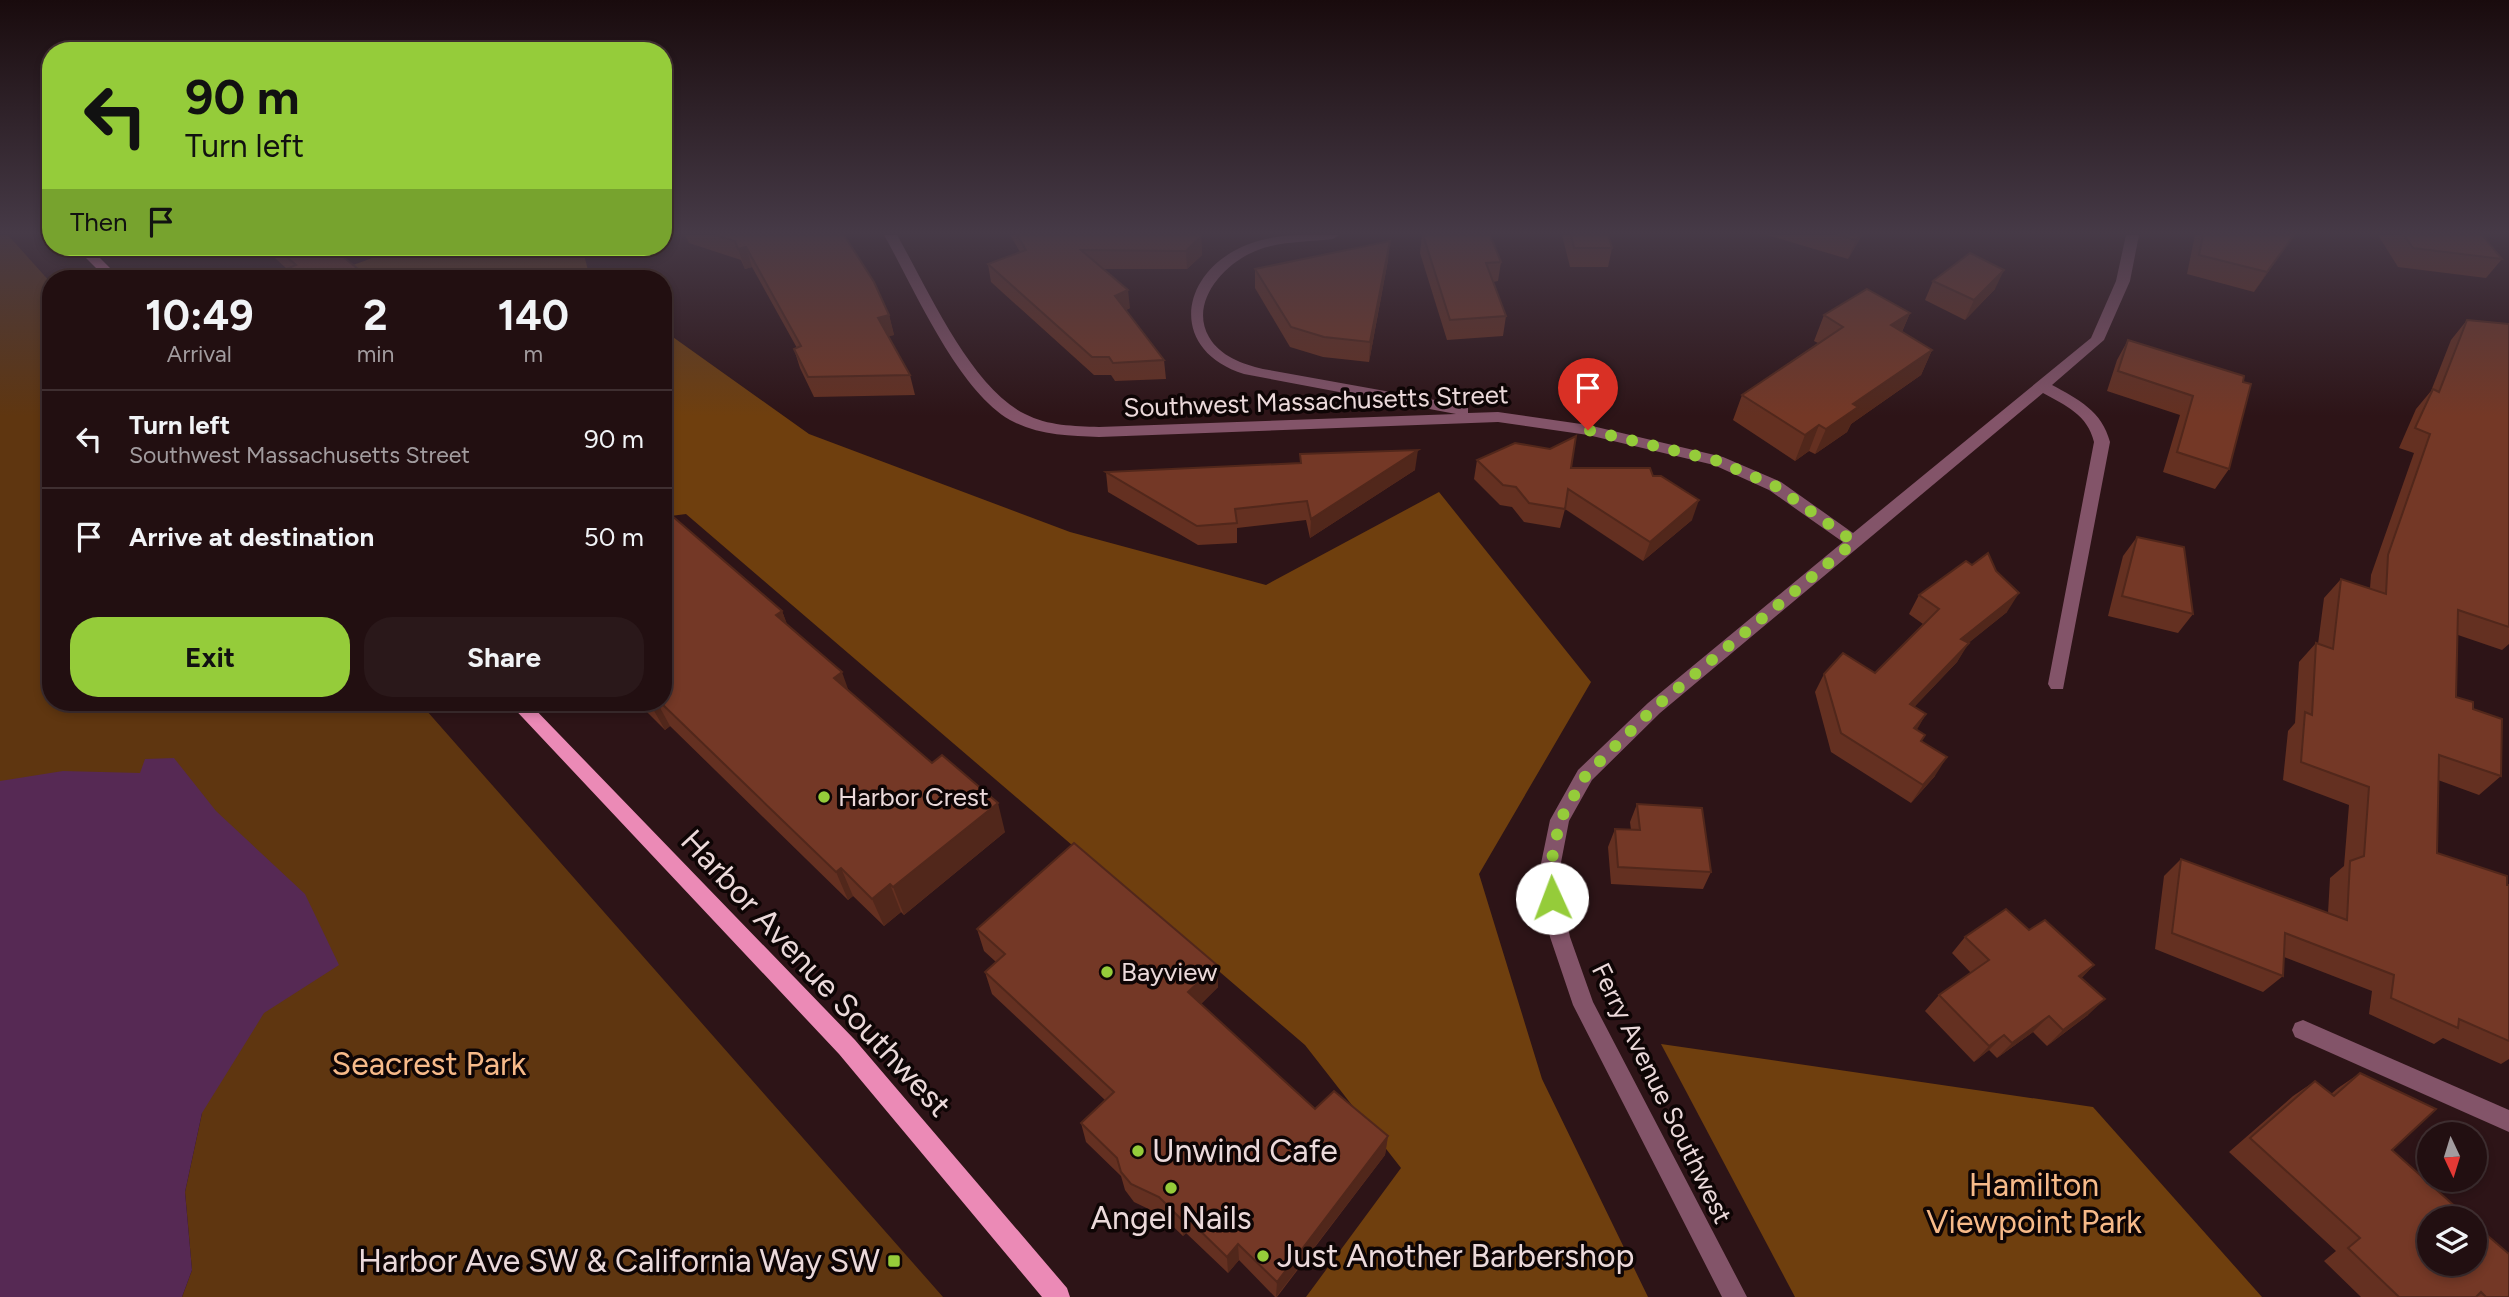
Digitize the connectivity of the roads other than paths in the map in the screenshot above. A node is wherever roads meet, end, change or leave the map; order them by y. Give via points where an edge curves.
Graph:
1 (926, 296) edge
2 (1200, 296) edge
3 (2117, 296) edge
4 (2042, 386) junction
5 (1498, 416) junction
6 (1854, 542) junction
7 (2057, 684) dead end
8 (526, 711) edge
9 (2303, 1030) dead end
10 (2509, 1121) edge
11 (1058, 1297) edge
12 (1735, 1297) edge

1 - 5 street, Southwest Massachusetts Street via 988,394 1031,423 1061,430
2 - 5 street via 1200,333 1211,351 1231,365
3 - 4 street, Ferry Avenue Southwest via 2097,340
4 - 6 street, Ferry Avenue Southwest
4 - 7 street via 2094,418 2102,443
5 - 6 street, Southwest Massachusetts Street via 1588,430 1718,461 1775,486
6 - 12 street, Ferry Avenue Southwest via 1654,708 1586,775 1560,820 1548,878 1560,937 1584,1005
8 - 11 main road, Harbor Avenue Southwest via 848,1047
9 - 10 street

